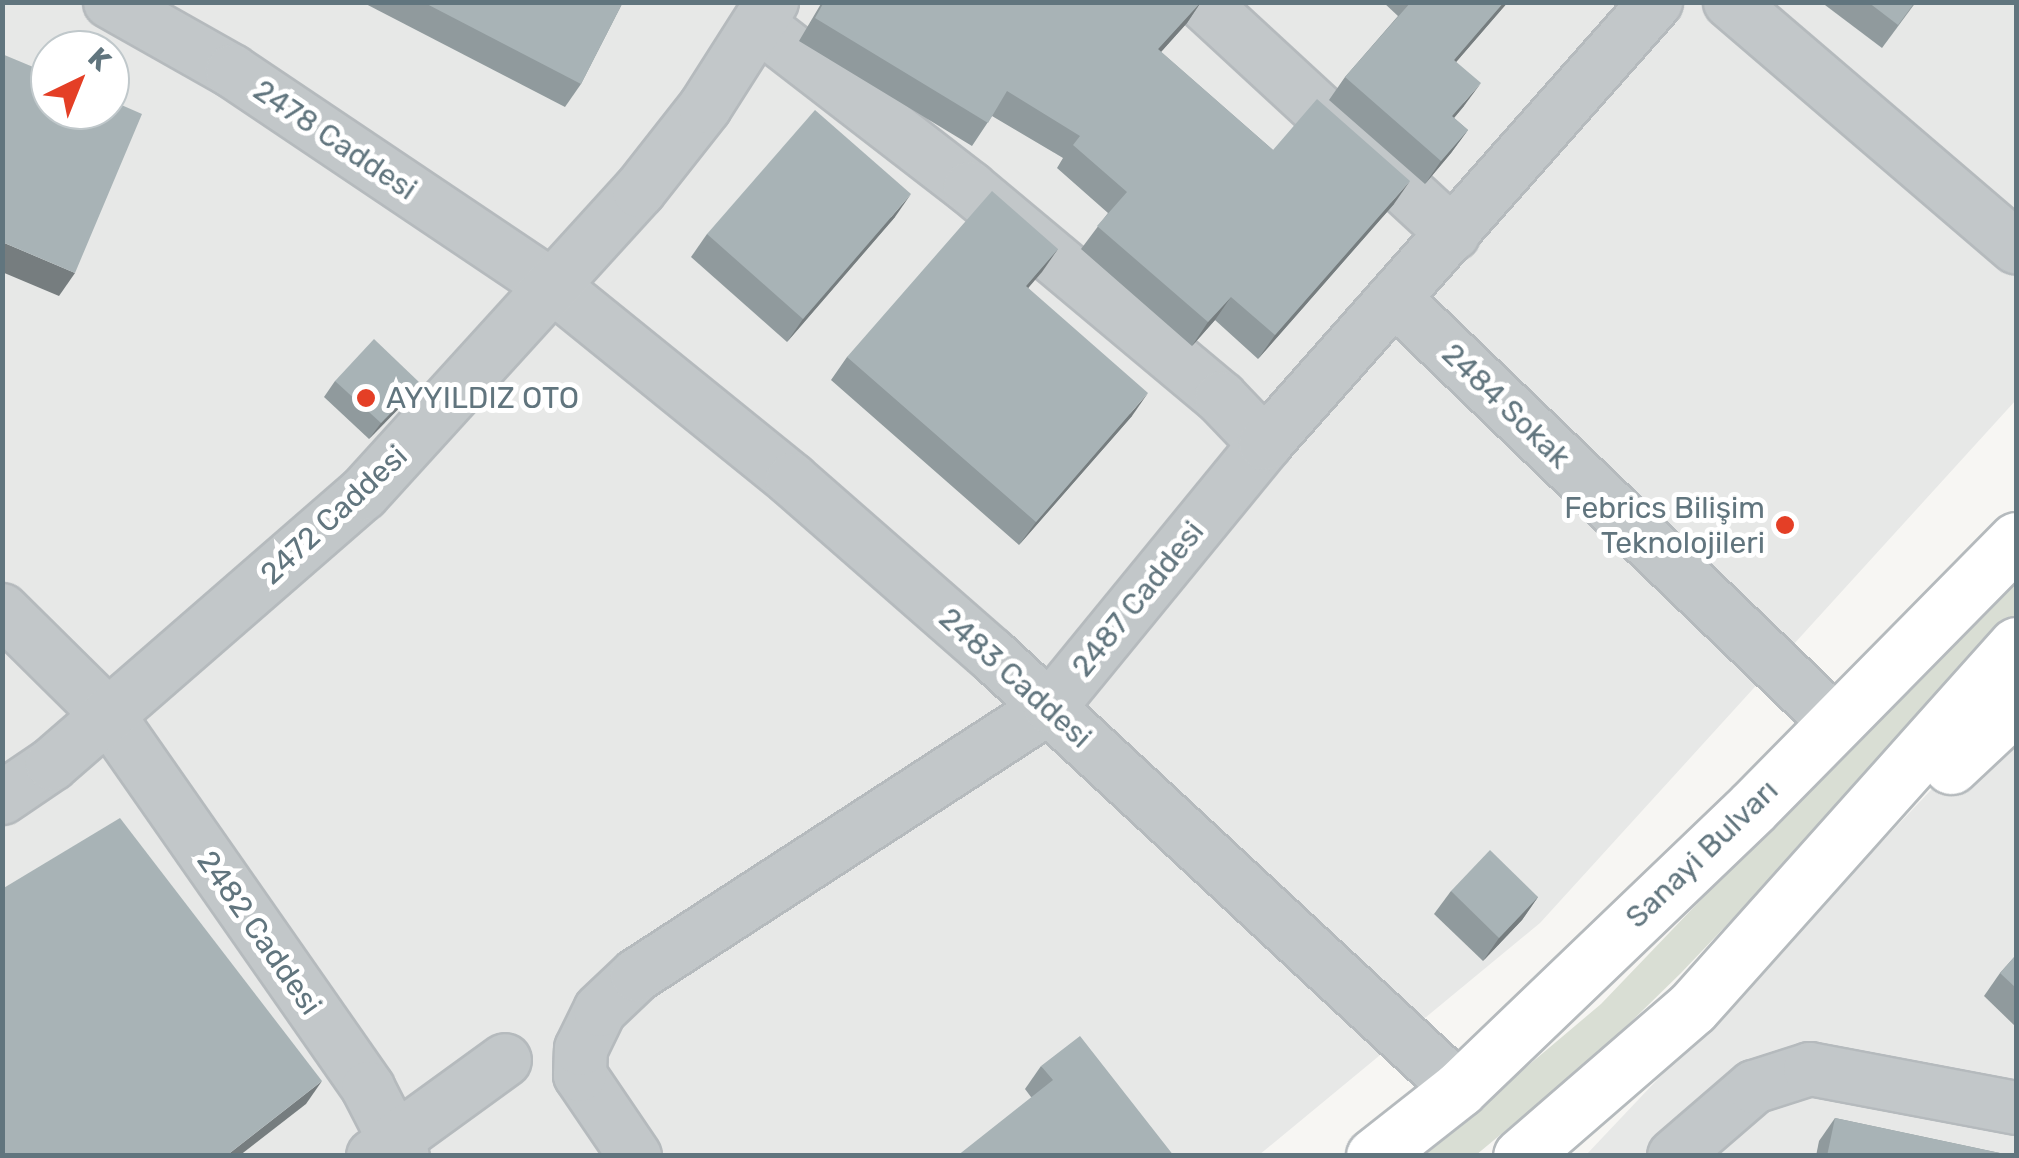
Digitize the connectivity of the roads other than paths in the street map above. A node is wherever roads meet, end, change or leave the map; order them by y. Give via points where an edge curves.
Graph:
1 (110, 2) edge
2 (1202, 2) edge
3 (1656, 2) edge
4 (1730, 2) edge
5 (765, 14) edge
6 (1453, 234) junction
7 (2016, 247) edge
8 (554, 287) junction
9 (1395, 299) junction
10 (1265, 444) junction
11 (2016, 518) edge
12 (1998, 556) edge
13 (2, 610) edge
14 (2016, 645) edge
15 (2016, 705) edge
16 (1050, 707) junction
17 (108, 715) junction
18 (1833, 720) junction
19 (1885, 796) junction
20 (2, 798) edge
21 (505, 1060) dead end
22 (1458, 1089) junction
23 (2016, 1108) edge
24 (389, 1151) edge
25 (635, 1156) edge
26 (1374, 1156) edge
27 (1522, 1156) edge
28 (1674, 1156) edge

1 - 8 street, 2478 Caddesi via 232,71
2 - 6 street
3 - 6 street, 2487 Caddesi
4 - 7 street
5 - 8 street, 2472 Caddesi via 705,107
5 - 10 street via 1221,398
6 - 9 street, 2487 Caddesi
8 - 16 street, 2483 Caddesi via 792,480
8 - 17 street, 2472 Caddesi via 363,494
9 - 10 street, 2487 Caddesi
9 - 18 street, 2484 Sokak
10 - 16 street, 2487 Caddesi
11 - 12 main road, Sanayi Bulvarı
12 - 18 main road, Sanayi Bulvarı
13 - 17 street, 2482 Caddesi
14 - 19 main road
15 - 19 main road via 1933,779
16 - 22 street, 2483 Caddesi
16 - 25 street, 2487 Caddesi via 637,975 600,1010 581,1049 580,1076
17 - 20 street, 2472 Caddesi
17 - 24 street, 2482 Caddesi via 368,1088
18 - 22 main road, Sanayi Bulvarı via 1753,808
19 - 27 main road via 1692,1008
21 - 24 street
22 - 26 main road, Sanayi Bulvarı
23 - 28 street via 1841,1070 1810,1070 1754,1087

